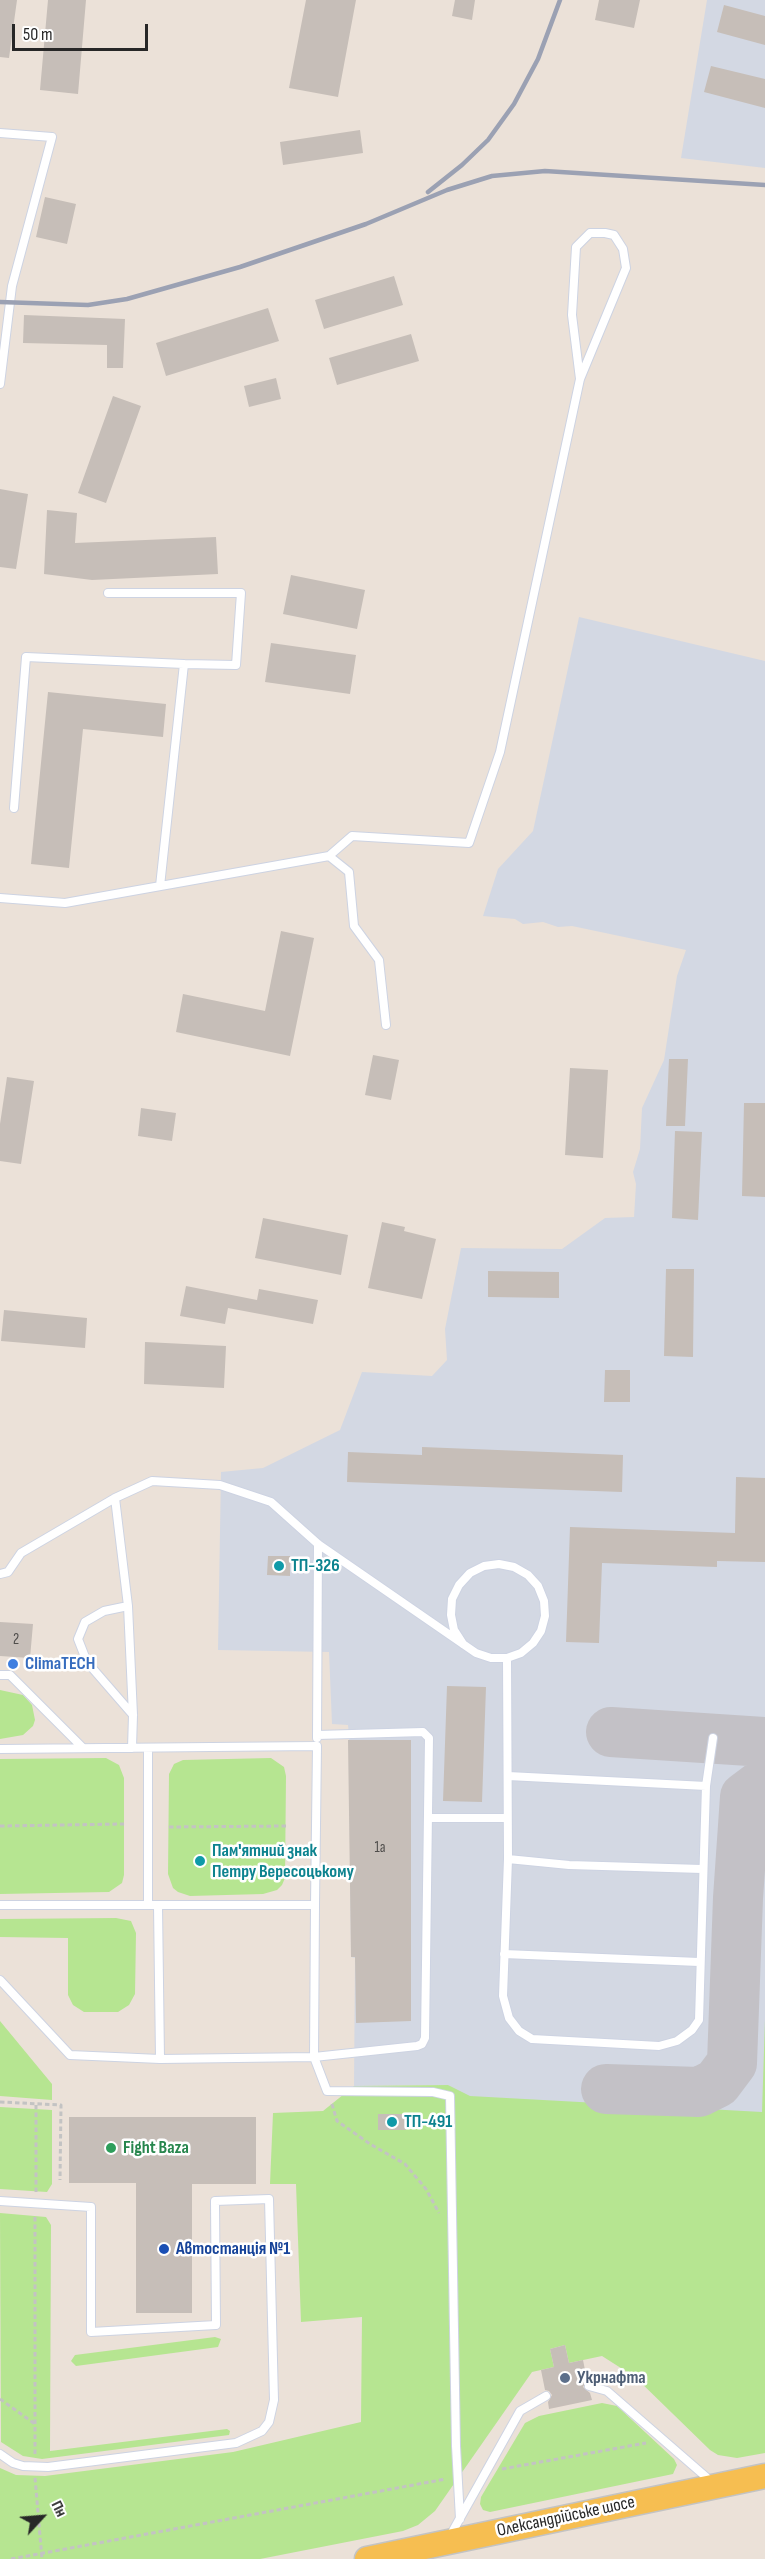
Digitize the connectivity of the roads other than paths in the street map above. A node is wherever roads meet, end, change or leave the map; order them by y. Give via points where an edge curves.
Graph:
1 (0, 133) edge
2 (580, 379) junction
3 (0, 384) edge
4 (108, 593) dead end
5 (184, 664) junction
6 (14, 808) dead end
7 (329, 856) junction
8 (160, 886) junction
9 (0, 898) edge
10 (386, 1025) dead end
11 (115, 1498) junction
12 (318, 1544) junction
13 (0, 1574) edge
14 (128, 1606) junction
15 (463, 1644) junction
16 (507, 1658) junction
17 (0, 1675) edge
18 (133, 1715) junction
19 (317, 1735) junction
20 (713, 1738) dead end
21 (317, 1746) junction
22 (82, 1747) junction
23 (132, 1748) junction
24 (148, 1748) junction
25 (0, 1749) edge
26 (508, 1776) junction
27 (706, 1786) junction
28 (428, 1818) junction
29 (507, 1818) junction
30 (508, 1858) junction
31 (702, 1869) junction
32 (0, 1905) edge
33 (148, 1905) junction
34 (158, 1905) junction
35 (315, 1905) junction
36 (504, 1954) junction
37 (699, 1962) junction
38 (0, 1980) edge
39 (314, 2057) junction
40 (160, 2059) junction
41 (0, 2201) edge
42 (589, 2386) dead end
43 (546, 2396) dead end
44 (0, 2454) edge
45 (765, 2476) edge
46 (716, 2486) junction
47 (460, 2519) junction
48 (444, 2547) junction
49 (367, 2559) edge

1 - 3 lane via 52,137 12,286
2 - 2 lane via 572,315 576,247 590,232 605,233 614,235 623,249 626,268
2 - 7 lane via 500,752 469,843 352,836
4 - 5 lane via 241,593 236,665
5 - 6 lane via 26,657
5 - 8 lane
7 - 8 lane
7 - 10 lane via 349,872 354,926 379,960
8 - 9 lane via 65,903
11 - 12 lane via 152,1481 220,1485 271,1502
11 - 13 lane via 21,1553 8,1572
11 - 14 lane
12 - 15 lane
12 - 19 lane
14 - 18 lane
14 - 18 lane via 104,1611 85,1622 78,1640 87,1662
15 - 16 lane via 491,1658
15 - 16 lane via 451,1615 452,1599 459,1585 484,1566 514,1567 538,1586 545,1616 533,1643
16 - 26 lane
17 - 22 lane via 10,1676
18 - 23 lane
19 - 21 lane
19 - 28 lane via 423,1732 427,1735
20 - 27 lane
21 - 24 lane
21 - 35 lane
22 - 23 lane
22 - 25 lane
23 - 24 lane
24 - 33 lane
26 - 27 lane
26 - 29 lane
27 - 31 lane
28 - 29 lane
28 - 39 lane via 425,2038 422,2044
29 - 30 lane
30 - 31 lane via 569,1865
30 - 36 lane
31 - 37 lane
32 - 33 lane
33 - 34 lane
34 - 35 lane
34 - 40 lane
35 - 39 lane
36 - 37 lane
36 - 37 lane via 503,1996 509,2018 532,2039 659,2046 677,2041 699,2020
38 - 40 lane via 70,2055
39 - 40 lane
39 - 47 lane via 327,2091 432,2092 450,2096
41 - 44 lane via 91,2206 92,2332 216,2325 215,2201 269,2199 274,2400 269,2422 262,2431 225,2445 48,2467 23,2466
42 - 46 lane via 607,2391
43 - 47 lane via 520,2411
45 - 46 main road, Олександрійське шосе
46 - 48 main road, Олександрійське шосе
47 - 48 lane
48 - 49 main road, Олександрійське шосе

